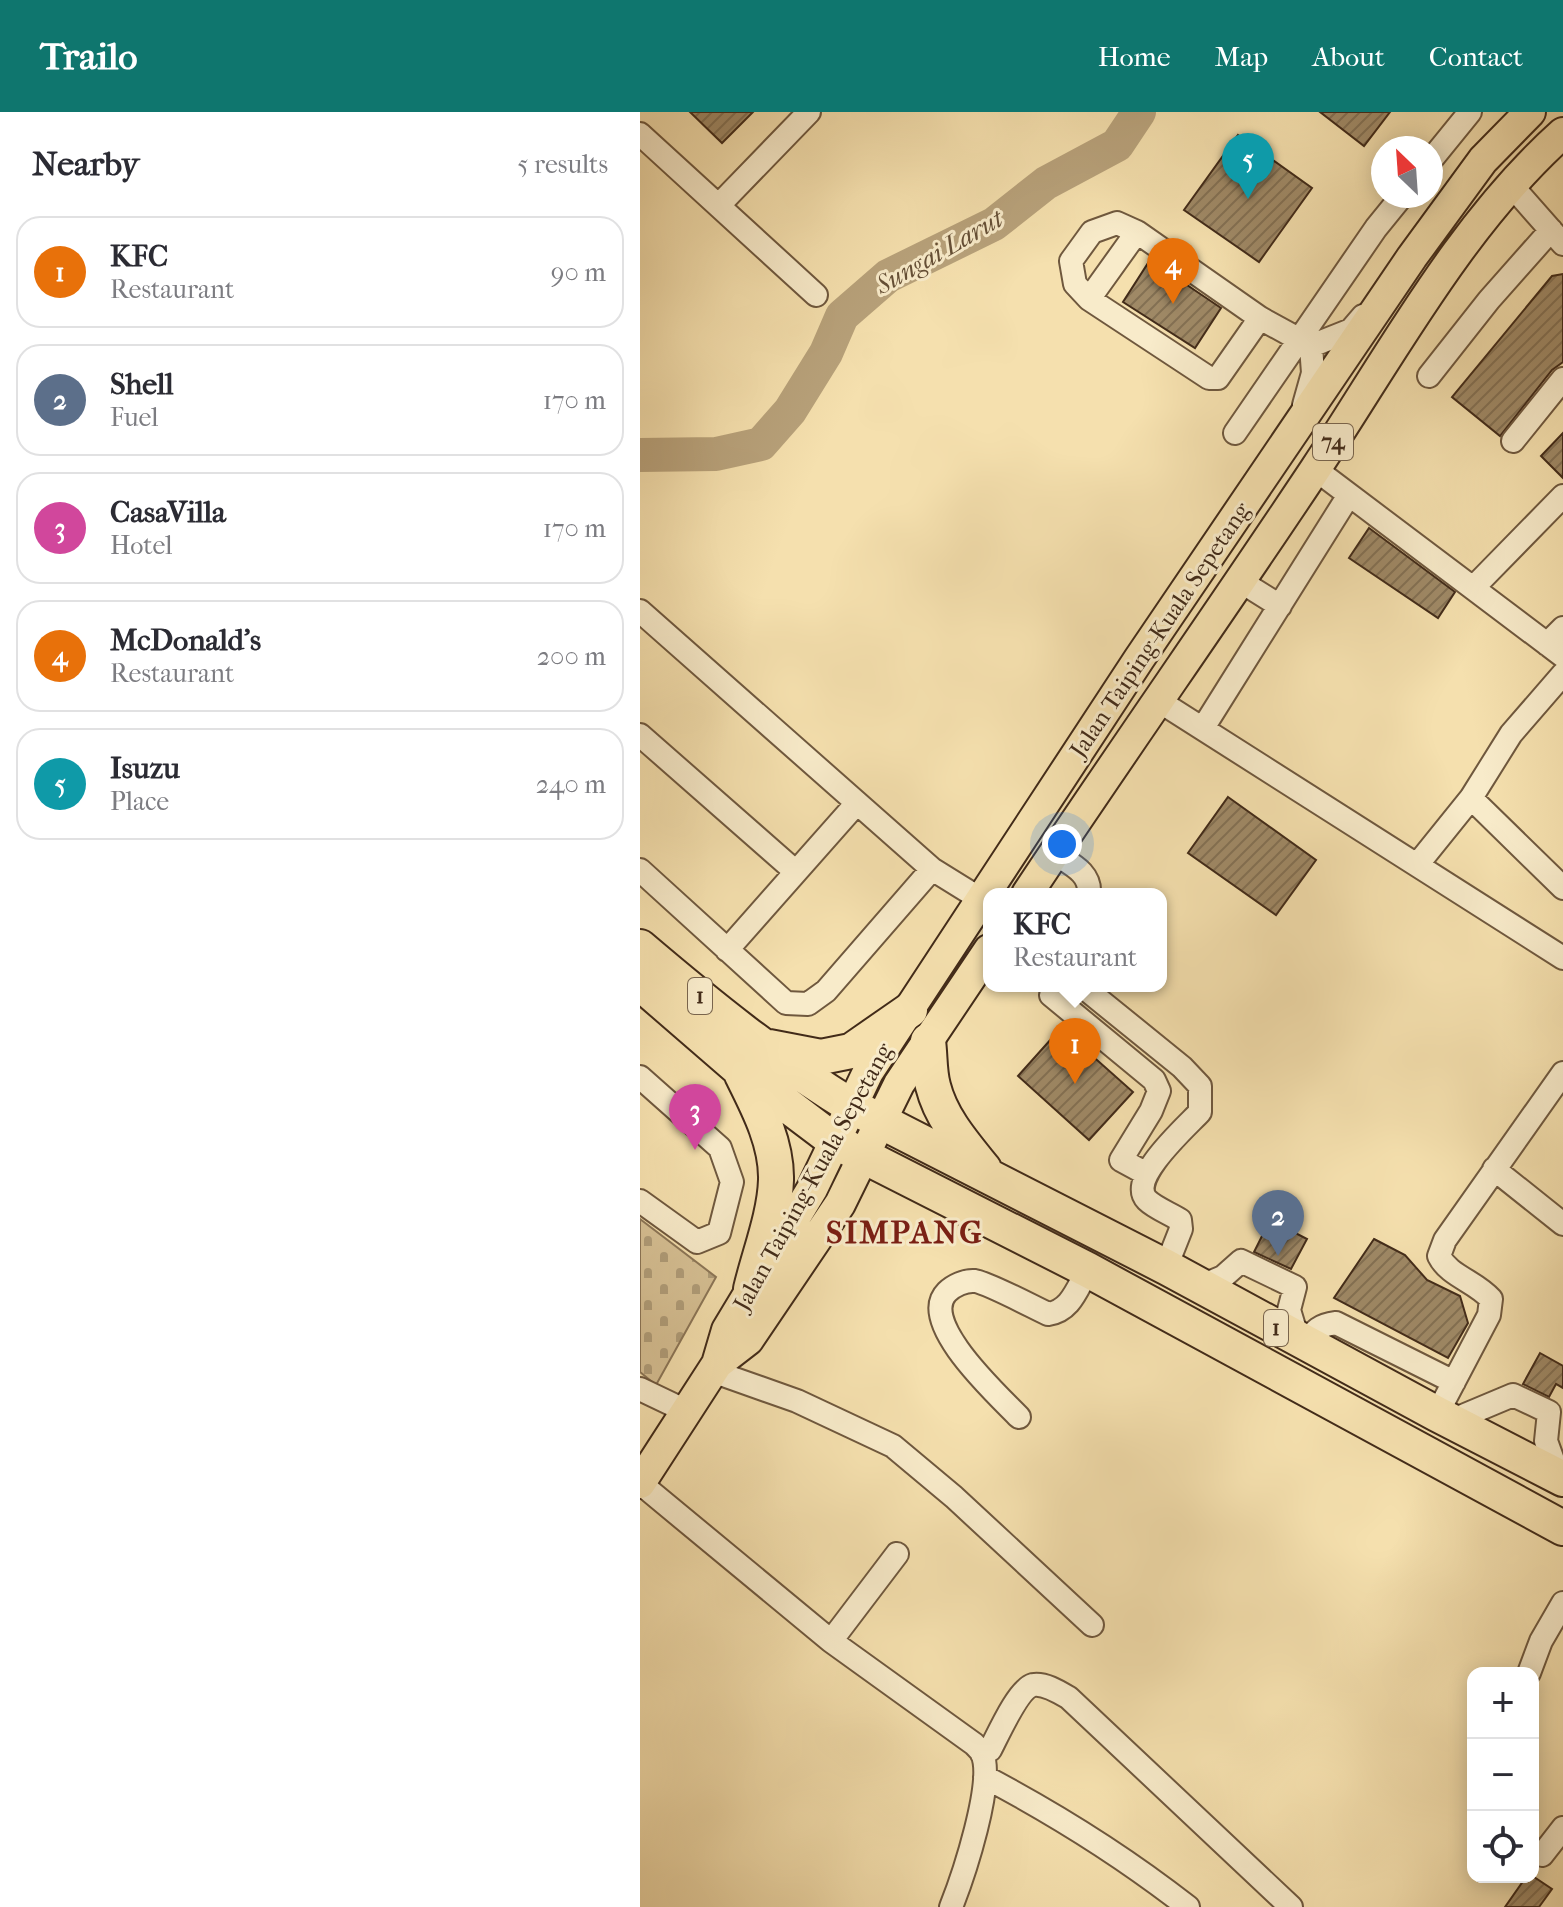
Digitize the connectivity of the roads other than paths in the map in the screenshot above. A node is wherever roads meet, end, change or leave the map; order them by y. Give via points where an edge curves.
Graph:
1 (809, 112) edge
2 (1470, 112) edge
3 (1530, 112) edge
4 (1563, 133) edge
5 (640, 134) edge
6 (1443, 145) edge
7 (1511, 185) junction
8 (719, 205) junction
9 (1392, 208) edge
10 (1137, 232) junction
11 (1557, 237) edge
12 (1412, 257) junction
13 (816, 295) dead end
14 (1089, 299) junction
15 (1260, 318) junction
16 (1304, 344) junction
17 (1429, 376) dead end
18 (1563, 379) edge
19 (1298, 425) junction
20 (1235, 433) dead end
21 (1513, 441) dead end
22 (1315, 469) junction
23 (1349, 495) junction
24 (1563, 496) edge
25 (1240, 581) junction
26 (1473, 588) junction
27 (1280, 606) junction
28 (640, 611) edge
29 (1558, 642) edge
30 (1563, 674) edge
31 (1159, 701) junction
32 (1203, 728) junction
33 (640, 735) edge
34 (1471, 798) junction
35 (857, 803) junction
36 (1054, 853) junction
37 (1417, 865) junction
38 (932, 869) junction
39 (640, 870) edge
40 (796, 872) junction
41 (990, 888) edge
42 (1031, 888) edge
43 (1090, 888) edge
44 (1563, 888) edge
45 (666, 895) junction
46 (640, 898) edge
47 (982, 900) joint
48 (640, 947) edge
49 (727, 950) junction
50 (1563, 958) edge
51 (983, 959) edge
52 (640, 983) edge
53 (1089, 992) edge
54 (1051, 995) dead end
55 (910, 1010) junction
56 (928, 1041) junction
57 (749, 1057) junction
58 (640, 1077) edge
59 (1559, 1086) edge
60 (851, 1106) junction
61 (882, 1121) junction
62 (850, 1150) junction
63 (1494, 1169) junction
64 (1145, 1173) junction
65 (990, 1176) junction
66 (640, 1201) edge
67 (1563, 1224) edge
68 (1166, 1267) junction
69 (1088, 1270) junction
70 (1199, 1287) junction
71 (751, 1289) junction
72 (1302, 1342) junction
73 (714, 1368) junction
74 (1454, 1382) junction
75 (640, 1389) edge
76 (686, 1411) junction
77 (1019, 1417) dead end
78 (1444, 1417) junction
79 (1561, 1478) edge
80 (640, 1483) edge
81 (1563, 1528) edge
82 (897, 1554) dead end
83 (1563, 1603) edge
84 (1092, 1625) dead end
85 (831, 1641) junction
86 (1531, 1667) edge
87 (982, 1754) junction
88 (985, 1777) junction
89 (1563, 1828) edge
90 (1542, 1855) dead end
91 (951, 1907) edge
92 (1188, 1907) edge
93 (1291, 1907) edge

1 - 8 street
2 - 6 street
3 - 12 main road, Jalan Taiping-Kuala Sepetang / 74 via 1483,160
4 - 7 main road, Jalan Taiping-Kuala Sepetang / 74
5 - 8 street
7 - 11 street
7 - 22 main road, Jalan Taiping-Kuala Sepetang / 74 via 1437,283
8 - 13 street
9 - 16 street
10 - 14 street
10 - 14 street via 1117,223 1092,232 1071,261 1075,284
10 - 15 street
11 - 17 street via 1489,300
12 - 16 street via 1351,330
12 - 19 main road, Jalan Taiping-Kuala Sepetang / 74
14 - 15 street via 1209,378 1218,378
15 - 16 street
16 - 19 street via 1313,373
16 - 20 street
18 - 21 street
19 - 41 main road, Jalan Taiping-Kuala Sepetang / 74
22 - 23 street
22 - 25 main road, Jalan Taiping-Kuala Sepetang / 74
23 - 26 street
23 - 27 street
24 - 26 street
25 - 27 street
25 - 31 main road, Jalan Taiping-Kuala Sepetang / 74
26 - 29 street
27 - 32 street
28 - 35 street
30 - 34 street via 1511,734
31 - 32 street
31 - 36 main road, Jalan Taiping-Kuala Sepetang / 74
32 - 37 street
33 - 40 street
34 - 37 street
34 - 44 street
35 - 38 street
35 - 40 street
36 - 42 main road, Jalan Taiping-Kuala Sepetang / 74
36 - 43 street via 1087,876
37 - 50 street
38 - 47 street
38 - 49 street via 826,991 808,1004 786,1003
39 - 45 street
40 - 49 street
45 - 46 street
45 - 49 street
47 - 55 main road, Jalan Taiping-Kuala Sepetang / 74
48 - 57 highway, 1
51 - 56 main road, Jalan Taiping-Kuala Sepetang / 74
52 - 57 highway, 1
53 - 64 street via 1200,1086 1200,1112
54 - 64 street via 1154,1080 1159,1091 1151,1111 1121,1160
55 - 57 highway via 851,1051 821,1057
55 - 60 main road, Jalan Taiping-Kuala Sepetang / 74
56 - 61 main road, Jalan Taiping-Kuala Sepetang / 74
56 - 65 highway via 932,1084 942,1111
57 - 60 highway, 1 via 804,1077
57 - 62 highway, 1
57 - 71 highway via 776,1178
58 - 66 street via 720,1148 732,1182 719,1233 697,1242
59 - 63 street
60 - 61 highway, 1
60 - 62 main road, Jalan Taiping-Kuala Sepetang / 74
61 - 62 main road, Jalan Taiping-Kuala Sepetang / 74
61 - 65 highway, 1
62 - 69 highway, 1
62 - 71 main road, Jalan Taiping-Kuala Sepetang / 74 via 812,1189
62 - 73 main road, Jalan Taiping-Kuala Sepetang / 74 via 840,1204 748,1340
63 - 67 street
63 - 74 street via 1439,1256 1444,1267 1480,1286 1491,1299 1489,1315
64 - 68 street via 1146,1200 1180,1220
65 - 68 highway, 1
68 - 70 highway, 1
69 - 77 street via 1067,1307 1048,1314 975,1281 957,1284 944,1294 939,1310 944,1329
69 - 81 highway, 1
70 - 72 highway, 1
70 - 72 street via 1223,1277 1241,1261 1295,1287 1289,1310
71 - 73 main road, Jalan Taiping-Kuala Sepetang / 74 via 727,1330
72 - 74 street via 1323,1325 1336,1323
72 - 78 highway, 1
73 - 76 main road, 74
73 - 84 street via 893,1446
74 - 78 street
75 - 76 street
76 - 80 main road, 74
78 - 79 highway, 1
78 - 79 street via 1513,1395 1549,1412 1546,1441
80 - 85 street
82 - 85 street
83 - 86 street
85 - 87 street
87 - 88 street
87 - 93 street via 990,1750 1024,1690 1036,1684 1054,1689
88 - 91 street via 970,1852
88 - 92 street via 1133,1864
89 - 90 street

